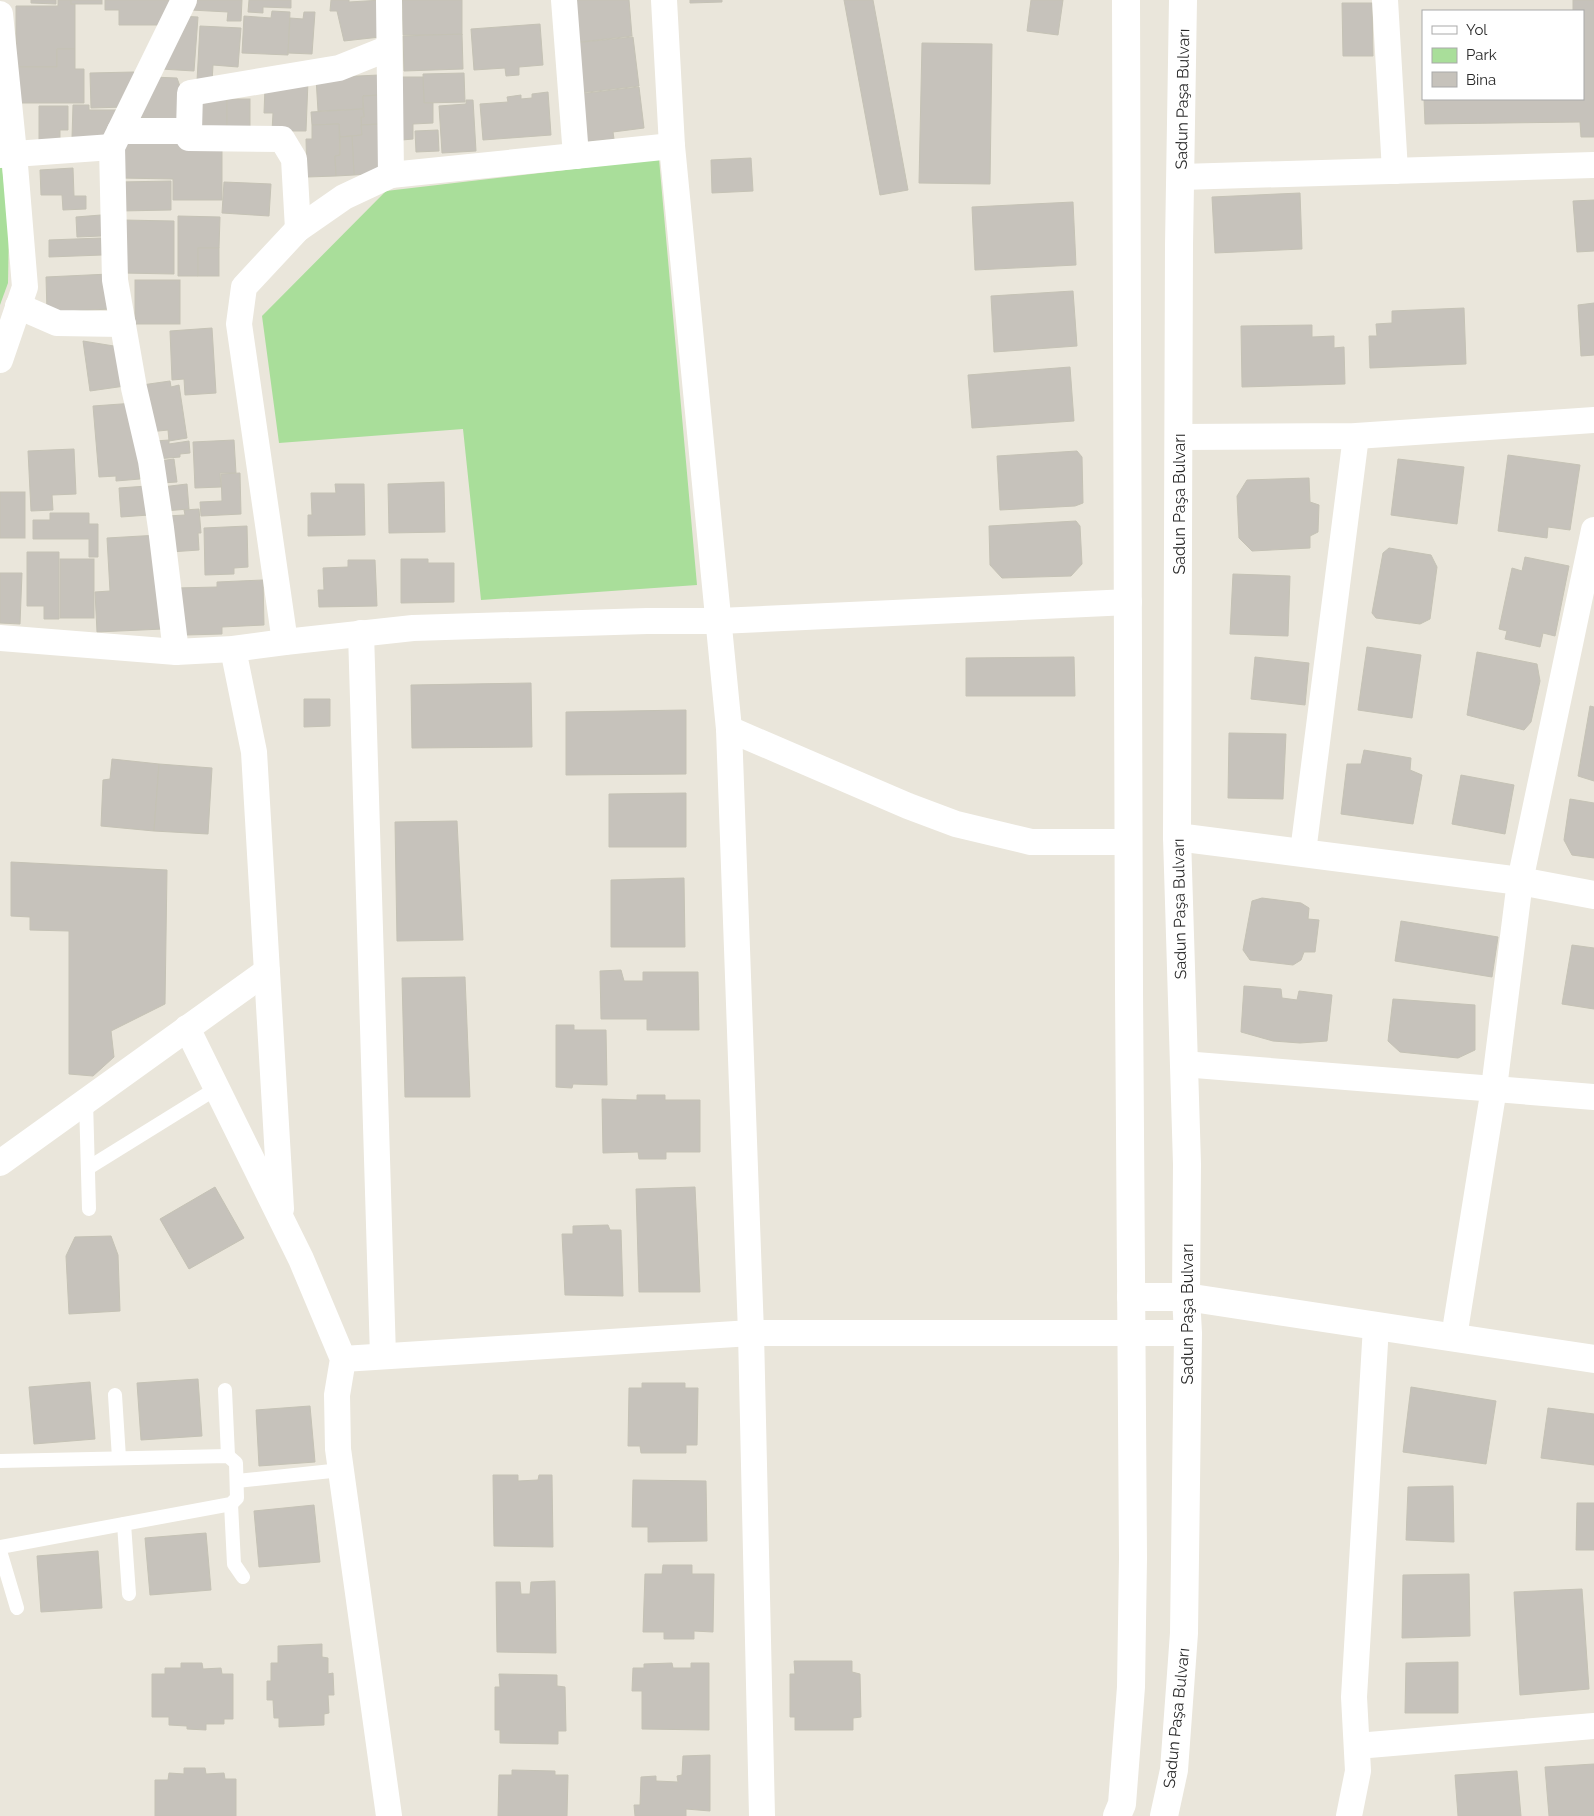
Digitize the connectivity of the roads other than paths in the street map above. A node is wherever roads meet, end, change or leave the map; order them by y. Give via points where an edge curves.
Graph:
1 (184, 0) edge
2 (389, 0) edge
3 (564, 0) edge
4 (664, 0) edge
5 (1126, 0) edge
6 (1183, 0) edge
7 (1384, 0) edge
8 (0, 14) edge
9 (389, 48) junction
10 (190, 131) junction
11 (116, 139) junction
12 (672, 146) junction
13 (7, 154) edge
14 (576, 156) junction
15 (1594, 165) edge
16 (1395, 171) junction
17 (391, 175) junction
18 (1181, 177) junction
19 (298, 228) junction
20 (18, 306) junction
21 (123, 324) junction
22 (0, 360) edge
23 (1594, 420) edge
24 (1356, 436) junction
25 (1179, 437) junction
26 (1594, 530) edge
27 (1128, 602) junction
28 (719, 621) junction
29 (361, 633) junction
30 (0, 638) edge
31 (285, 642) junction
32 (233, 650) junction
33 (176, 652) junction
34 (729, 729) junction
35 (1177, 837) junction
36 (1129, 842) junction
37 (1303, 852) junction
38 (1520, 881) junction
39 (1594, 895) edge
40 (267, 971) junction
41 (186, 1028) junction
42 (1184, 1064) junction
43 (217, 1088) junction
44 (1494, 1088) junction
45 (1594, 1097) edge
46 (86, 1101) junction
47 (0, 1163) edge
48 (88, 1168) junction
49 (89, 1209) dead end
50 (282, 1220) junction
51 (1132, 1297) junction
52 (1186, 1297) junction
53 (1376, 1326) junction
54 (1132, 1332) junction
55 (751, 1333) junction
56 (1188, 1333) junction
57 (1454, 1337) junction
58 (383, 1356) junction
59 (342, 1359) junction
60 (1594, 1359) edge
61 (225, 1390) dead end
62 (115, 1394) dead end
63 (228, 1456) junction
64 (120, 1458) junction
65 (0, 1461) edge
66 (341, 1470) junction
67 (236, 1481) junction
68 (231, 1504) junction
69 (124, 1524) junction
70 (0, 1547) edge
71 (0, 1551) edge
72 (243, 1577) dead end
73 (129, 1594) dead end
74 (17, 1608) dead end
75 (1594, 1726) edge
76 (1356, 1746) junction
77 (389, 1816) edge
78 (762, 1816) edge
79 (1117, 1816) edge
80 (1164, 1816) edge
81 (1349, 1816) edge

1 - 11 street
2 - 9 street
3 - 14 street
4 - 12 street
5 - 27 main road
6 - 18 main road, Sadun Paşa Bulvarı
7 - 16 street
8 - 13 street
9 - 10 street via 339,68 190,93
9 - 17 street
10 - 11 street
10 - 19 street via 190,138 282,140 294,160
11 - 13 street via 39,153
11 - 21 street via 115,280
12 - 14 street
12 - 28 street
13 - 20 street via 25,287
14 - 17 street
15 - 16 street
16 - 18 street
17 - 19 street via 344,198
18 - 25 main road, Sadun Paşa Bulvarı
19 - 31 street via 244,287 239,324
20 - 21 street via 57,323
20 - 22 street
21 - 33 street via 151,461
23 - 24 street
24 - 25 street
24 - 37 street
25 - 35 main road, Sadun Paşa Bulvarı
26 - 38 street
27 - 28 street
27 - 36 main road
28 - 29 street via 412,628
28 - 34 street
29 - 31 street
29 - 58 street
30 - 33 street
31 - 32 street
32 - 33 street
32 - 40 street via 254,752
34 - 36 street via 956,824 1031,842
34 - 55 street
35 - 37 main road
35 - 42 main road, Sadun Paşa Bulvarı
36 - 51 main road
37 - 38 main road
38 - 39 main road
38 - 44 street
40 - 41 street
40 - 50 street
41 - 43 street
41 - 46 street
42 - 44 street
42 - 52 main road, Sadun Paşa Bulvarı
43 - 48 lane
43 - 50 street
44 - 45 street
44 - 57 street
46 - 47 street
46 - 48 lane
48 - 49 lane
50 - 59 street
51 - 52 main road
51 - 54 main road
52 - 53 main road
52 - 56 main road, Sadun Paşa Bulvarı
53 - 57 main road
53 - 76 street via 1354,1697
54 - 55 street
54 - 56 street
54 - 79 main road via 1131,1687 1122,1804
55 - 58 street
55 - 78 street
56 - 80 main road, Sadun Paşa Bulvarı via 1184,1633 1174,1770
57 - 60 main road
58 - 59 street
59 - 66 street via 337,1395
61 - 63 lane
62 - 64 lane
63 - 64 lane
63 - 67 lane via 236,1463
64 - 65 lane
66 - 67 lane
66 - 77 street
67 - 68 lane via 237,1498
68 - 69 lane
68 - 72 lane via 234,1564
69 - 70 lane
69 - 73 lane
71 - 74 lane
75 - 76 street
76 - 81 street via 1358,1771

